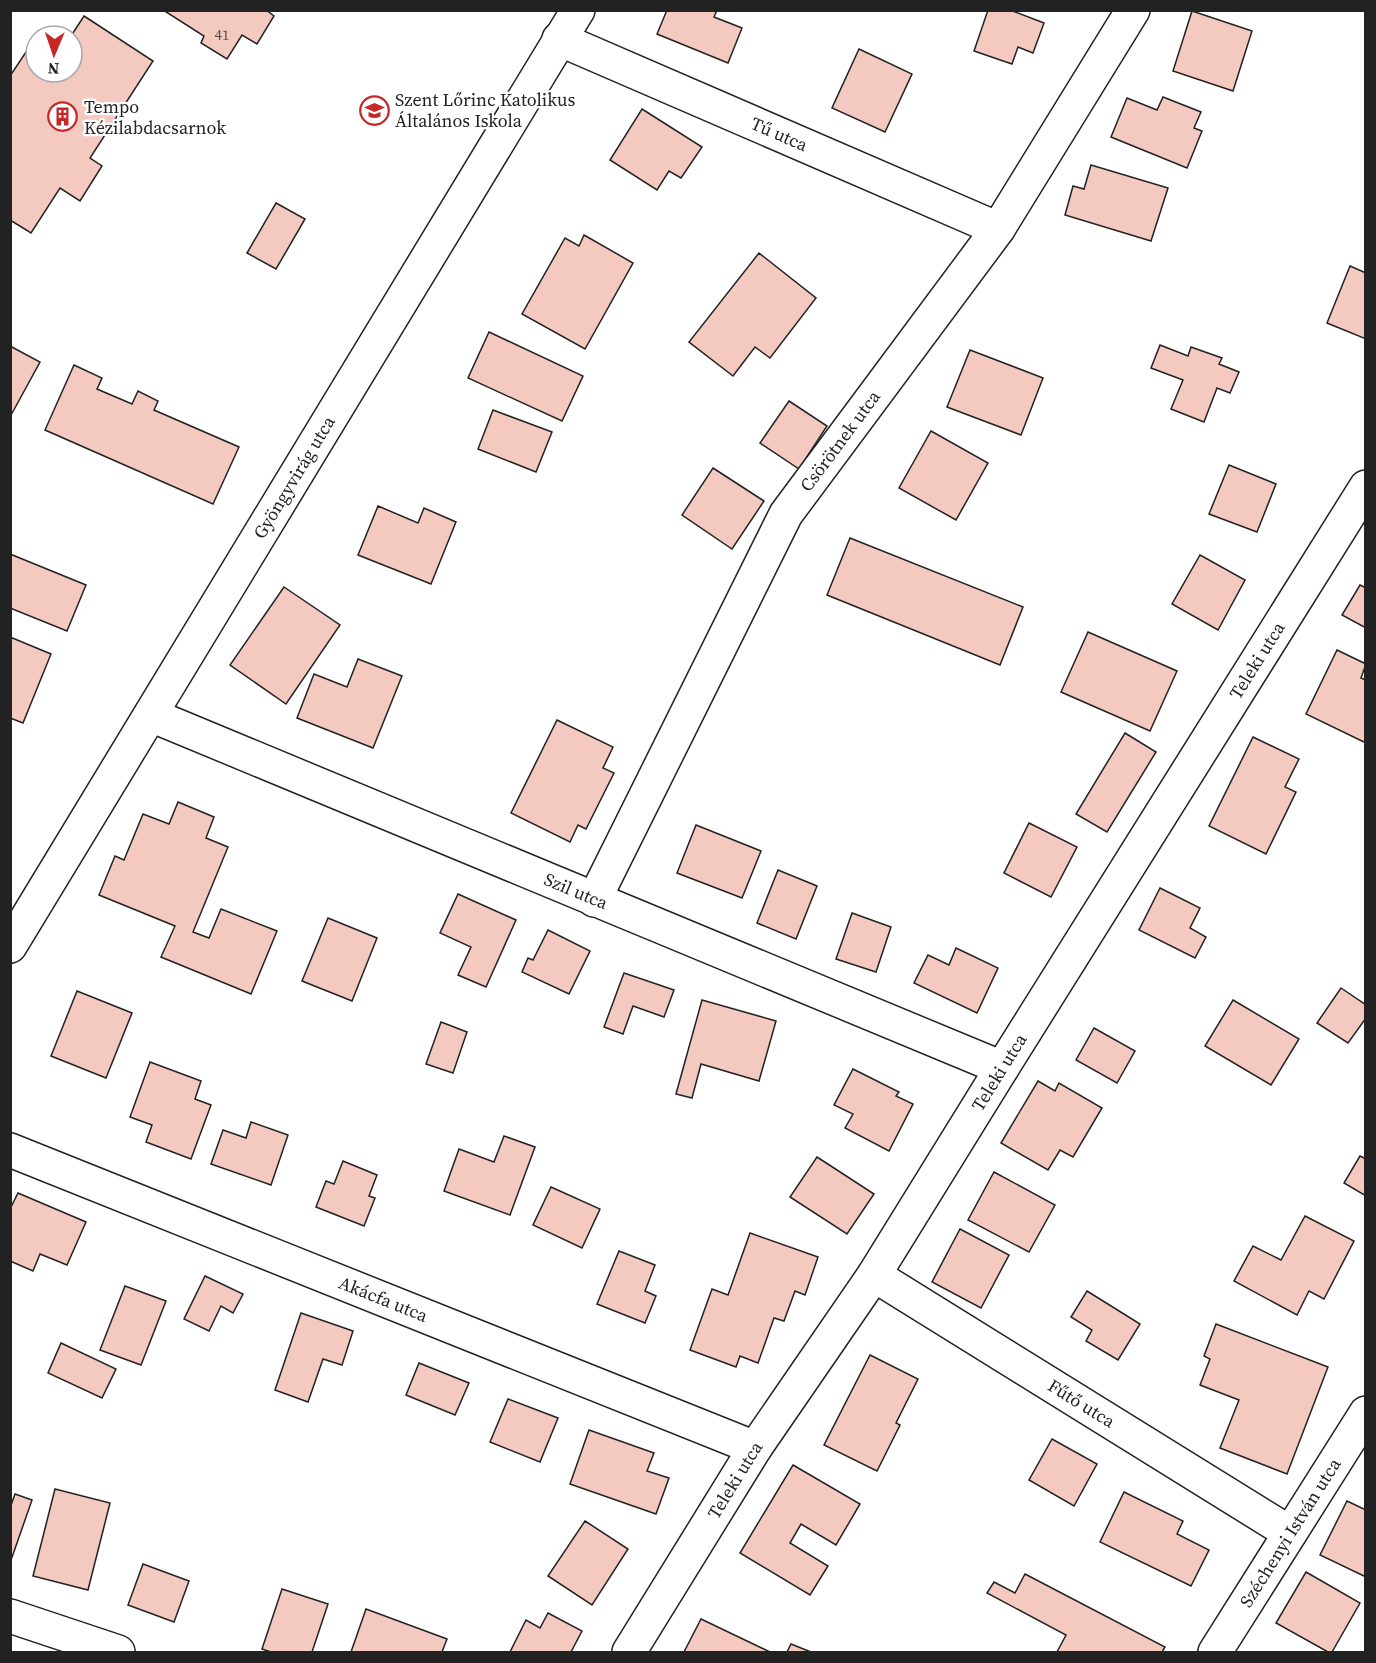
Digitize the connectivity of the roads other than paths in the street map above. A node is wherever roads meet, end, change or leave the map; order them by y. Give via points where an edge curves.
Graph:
1 (578, 10) edge
2 (1133, 10) edge
3 (560, 39) junction
4 (998, 229) junction
5 (1365, 487) edge
6 (151, 715) junction
7 (594, 900) junction
8 (10, 946) edge
9 (1002, 1068) junction
10 (10, 1150) edge
11 (874, 1275) junction
12 (1365, 1413) edge
13 (755, 1448) junction
14 (1290, 1533) junction
15 (10, 1616) edge
16 (118, 1653) edge
17 (629, 1653) edge
18 (1215, 1653) edge

1 - 3 street, Gyöngyvirág utca
2 - 4 street, Csörötnek utca
3 - 4 street, Tű utca
3 - 6 street, Gyöngyvirág utca
4 - 7 street, Csörötnek utca via 786,514
5 - 9 street, Teleki utca
6 - 7 street, Szil utca
6 - 8 street, Gyöngyvirág utca
7 - 9 street, Szil utca
9 - 11 street, Teleki utca
10 - 13 street, Akácfa utca
11 - 13 street, Teleki utca
11 - 14 street, Fűtő utca
12 - 14 street, Széchenyi István utca
13 - 17 street, Teleki utca
14 - 18 street, Széchenyi István utca
15 - 16 street

